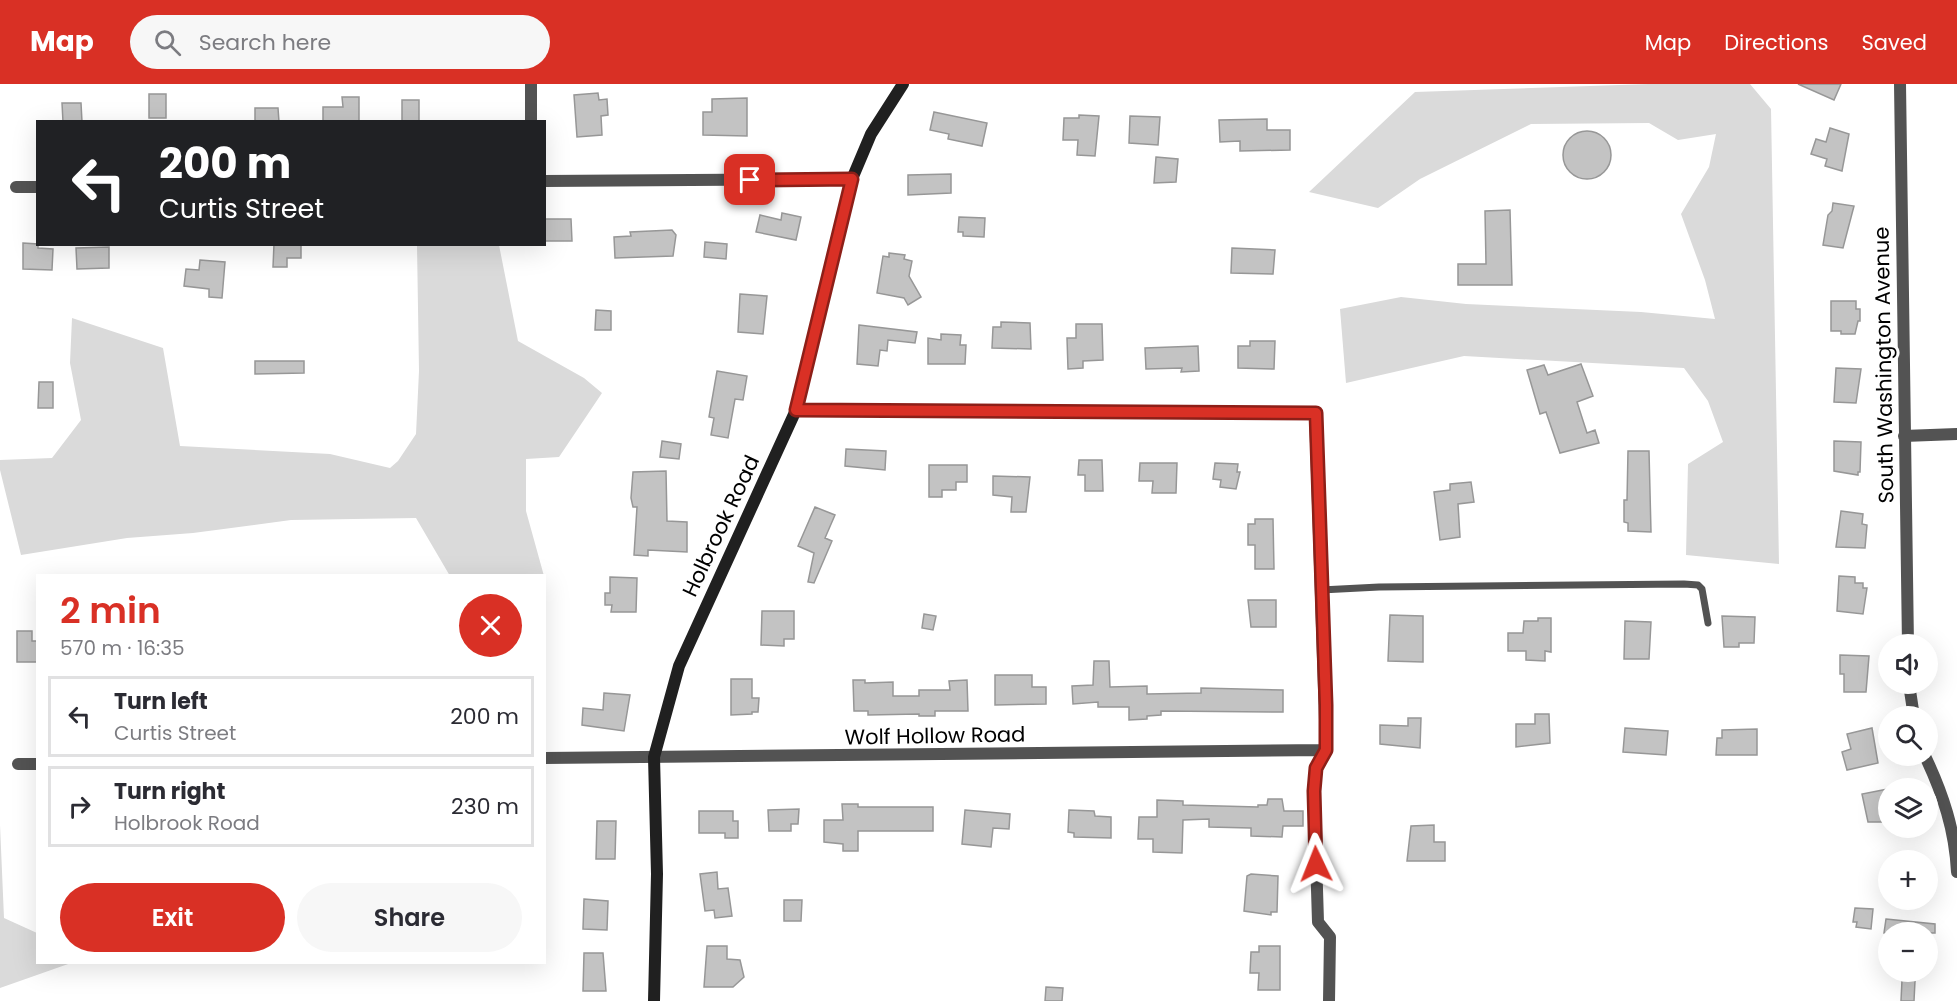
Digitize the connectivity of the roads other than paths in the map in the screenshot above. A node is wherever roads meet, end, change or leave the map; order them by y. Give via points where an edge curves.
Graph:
1 (531, 84) edge
2 (903, 84) edge
3 (1900, 84) edge
4 (531, 120) edge
5 (852, 179) junction
6 (546, 181) edge
7 (16, 187) dead end
8 (36, 187) edge
9 (796, 410) junction
10 (1957, 434) edge
11 (1904, 436) junction
12 (1321, 591) junction
13 (1708, 623) dead end
14 (1908, 634) edge
15 (1326, 750) junction
16 (654, 757) junction
17 (546, 758) edge
18 (18, 764) dead end
19 (36, 764) edge
20 (1930, 766) edge
21 (1957, 851) edge
22 (1957, 872) edge
23 (654, 1001) edge
24 (1329, 1001) edge

1 - 4 street
2 - 5 street, Holbrook Road via 872,134
3 - 11 street, South Washington Avenue
5 - 6 street
5 - 9 street, Holbrook Road
7 - 8 street
9 - 12 street via 1316,413
9 - 16 street, Holbrook Road via 679,666
10 - 11 street
11 - 14 street, South Washington Avenue
12 - 13 lane via 1684,584 1702,589
12 - 15 street
15 - 16 street, Wolf Hollow Road
15 - 24 street via 1316,768 1314,791 1318,922 1330,936
16 - 17 street, Wolf Hollow Road
16 - 23 street, Holbrook Road
18 - 19 street
20 - 21 street via 1945,799
21 - 22 street

